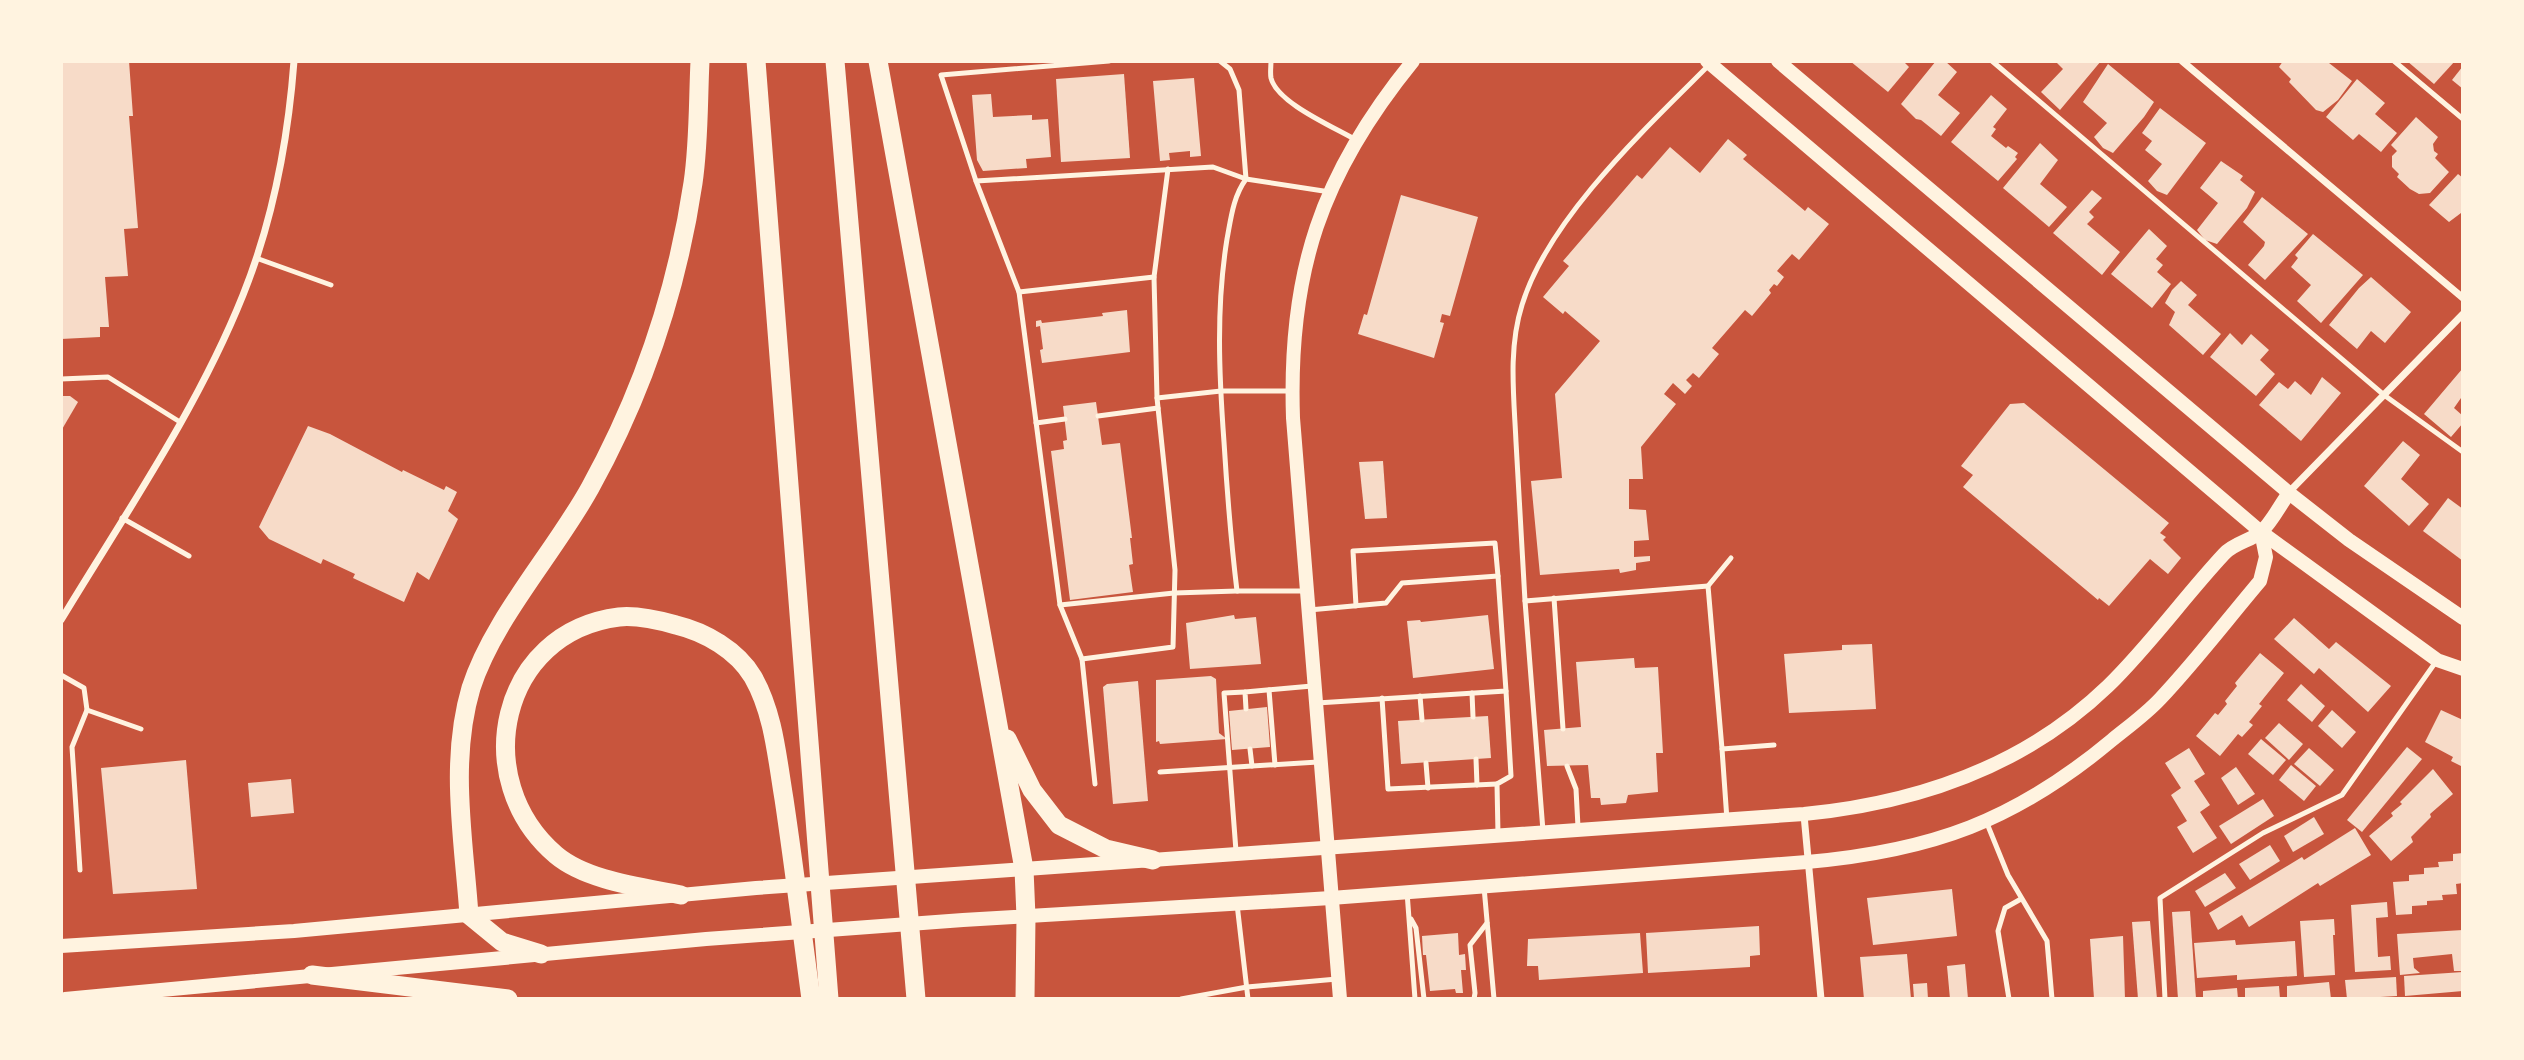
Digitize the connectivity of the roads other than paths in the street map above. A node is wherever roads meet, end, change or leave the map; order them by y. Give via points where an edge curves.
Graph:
1 (294, 61) edge
2 (700, 61) edge
3 (756, 61) edge
4 (835, 61) edge
5 (878, 61) edge
6 (1109, 61) edge
7 (1220, 61) edge
8 (1413, 61) edge
9 (1778, 61) edge
10 (1992, 61) edge
11 (2182, 61) edge
12 (2394, 61) edge
13 (1270, 62) edge
14 (1709, 62) edge
15 (2463, 119) edge
16 (1356, 140) junction
17 (1168, 169) junction
18 (1246, 179) junction
19 (976, 181) junction
20 (1329, 192) junction
21 (256, 258) junction
22 (1154, 277) junction
23 (331, 285) dead end
24 (1019, 292) junction
25 (2463, 298) edge
26 (2463, 314) edge
27 (61, 379) edge
28 (1221, 391) junction
29 (1292, 391) junction
30 (2384, 395) junction
31 (1157, 398) junction
32 (1158, 408) junction
33 (1098, 416) dead end
34 (1065, 419) dead end
35 (180, 422) junction
36 (1036, 423) junction
37 (2463, 452) edge
38 (2289, 493) junction
39 (122, 518) junction
40 (2261, 532) junction
41 (189, 556) dead end
42 (1731, 558) dead end
43 (1498, 576) junction
44 (1708, 586) junction
45 (1237, 590) junction
46 (1307, 591) junction
47 (1174, 593) junction
48 (1554, 598) junction
49 (1525, 601) junction
50 (1060, 605) junction
51 (1356, 606) junction
52 (1308, 610) junction
53 (2463, 618) edge
54 (61, 620) edge
55 (1082, 659) junction
56 (2437, 660) junction
57 (2463, 669) edge
58 (61, 675) edge
59 (1315, 686) junction
60 (1269, 690) junction
61 (1506, 691) junction
62 (1245, 692) junction
63 (1472, 693) junction
64 (1420, 696) junction
65 (1382, 698) junction
66 (1316, 703) junction
67 (1246, 709) dead end
68 (87, 710) junction
69 (996, 716) junction
70 (1473, 717) dead end
71 (1422, 720) dead end
72 (141, 729) dead end
73 (1563, 729) dead end
74 (1774, 745) dead end
75 (1250, 749) dead end
76 (1722, 749) junction
77 (1476, 760) dead end
78 (1322, 762) junction
79 (1426, 763) dead end
80 (1275, 765) junction
81 (1252, 766) junction
82 (1567, 766) dead end
83 (1230, 768) junction
84 (1160, 772) dead end
85 (1497, 783) junction
86 (1095, 784) dead end
87 (1477, 785) junction
88 (1428, 788) junction
89 (1804, 814) junction
90 (1727, 820) junction
91 (1986, 821) junction
92 (1578, 830) junction
93 (1543, 832) junction
94 (1498, 836) junction
95 (1329, 848) junction
96 (1236, 854) junction
97 (1153, 860) junction
98 (1807, 862) junction
99 (1024, 869) junction
100 (80, 870) dead end
101 (1484, 886) junction
102 (1407, 892) junction
103 (681, 895) junction
104 (1331, 898) junction
105 (2021, 899) junction
106 (1237, 904) junction
107 (469, 915) junction
108 (1409, 916) junction
109 (1026, 917) junction
110 (1487, 923) junction
111 (61, 946) edge
112 (541, 954) junction
113 (312, 975) junction
114 (1338, 979) junction
115 (1247, 987) junction
116 (65, 999) edge
117 (508, 999) edge
118 (811, 999) edge
119 (829, 999) edge
120 (916, 999) edge
121 (1025, 999) edge
122 (1181, 999) edge
123 (1248, 999) edge
124 (1340, 999) edge
125 (1415, 999) edge
126 (1424, 999) edge
127 (1474, 999) edge
128 (1494, 999) edge
129 (1821, 999) edge
130 (2009, 999) edge
131 (2052, 999) edge
132 (2165, 999) edge

1 - 21 street via 281,166
2 - 107 highway via 693,182 662,321 642,381 591,487 494,635 471,688 462,730 459,788
3 - 119 highway
4 - 120 highway
5 - 69 highway
6 - 19 lane via 941,75
7 - 18 lane via 1230,69 1239,90
8 - 16 main road
9 - 38 main road
10 - 30 lane
11 - 25 street
12 - 15 lane
13 - 16 lane via 1271,79 1285,97
14 - 40 main road
14 - 49 lane via 1586,197 1545,252 1521,306 1512,362
16 - 20 main road
17 - 18 lane via 1213,167
17 - 19 lane
17 - 22 lane
18 - 20 lane
18 - 28 lane via 1237,192 1222,270
19 - 24 lane
20 - 29 main road via 1302,278
21 - 23 lane
21 - 35 street via 217,354
22 - 24 lane
22 - 31 lane
24 - 36 lane
26 - 30 street
27 - 35 lane via 108,377
28 - 29 lane
28 - 31 lane
28 - 45 lane
29 - 46 main road
30 - 37 lane
30 - 38 street
31 - 32 lane
32 - 33 lane
32 - 47 lane
34 - 36 lane
35 - 39 street
36 - 50 lane
38 - 40 main road
38 - 53 main road
39 - 41 lane
39 - 54 street
40 - 56 main road
40 - 89 main road via 2227,551 2107,687 2028,746 1938,788 1850,810
40 - 91 main road via 2266,557 2260,581 2159,701 2081,766 2040,794
42 - 44 lane
43 - 51 lane via 1402,583 1386,603
43 - 51 lane via 1495,544 1353,551
43 - 61 lane
44 - 48 lane
44 - 76 lane
45 - 46 lane
45 - 47 lane
46 - 52 main road
47 - 50 lane
47 - 55 lane via 1173,647
48 - 49 lane
48 - 73 lane
49 - 93 lane
50 - 55 lane
51 - 52 lane
52 - 59 main road
55 - 86 lane
56 - 57 main road
56 - 132 lane via 2342,795 2263,833 2160,898
58 - 68 lane via 84,688
59 - 60 lane
59 - 66 main road
60 - 62 lane
60 - 80 lane
61 - 63 lane
61 - 85 lane via 1511,776
62 - 67 lane
62 - 83 lane via 1224,693
63 - 64 lane
63 - 70 lane
64 - 65 lane
64 - 71 lane
65 - 66 lane
65 - 88 lane via 1388,789
66 - 78 main road
68 - 72 lane
68 - 100 lane via 72,747
69 - 97 highway via 1032,790 1059,825 1106,849
69 - 99 highway
74 - 76 lane
75 - 81 lane
76 - 90 lane
77 - 87 lane
78 - 80 lane
78 - 95 main road
79 - 88 lane
80 - 81 lane
81 - 83 lane
82 - 92 lane via 1576,789
83 - 84 lane
83 - 96 lane
85 - 87 lane
85 - 94 lane
87 - 88 lane
89 - 90 main road
89 - 98 street
90 - 92 main road
91 - 98 main road via 1902,850
91 - 105 lane
92 - 93 main road
93 - 94 main road
94 - 95 main road
95 - 96 main road
95 - 104 main road
96 - 97 main road
97 - 99 main road
98 - 101 main road
98 - 129 street
99 - 103 main road
99 - 109 highway
101 - 102 main road
101 - 110 lane
102 - 104 main road
102 - 108 lane
103 - 107 main road
103 - 118 highway via 599,878 557,856 520,810 506,768 508,716 524,677 557,640 607,620 634,617 689,628 713,638 752,675 774,733
104 - 106 main road
104 - 114 main road
105 - 130 lane via 2005,908 1998,931
105 - 131 lane via 2047,941
106 - 109 main road
106 - 115 lane
107 - 111 main road
107 - 112 highway via 502,942
108 - 125 lane
108 - 126 lane via 1416,928
109 - 112 main road
109 - 121 highway
110 - 127 lane via 1471,945
110 - 128 lane
112 - 113 main road
113 - 116 main road
113 - 117 highway
114 - 115 lane
114 - 124 main road
115 - 122 lane
115 - 123 lane

